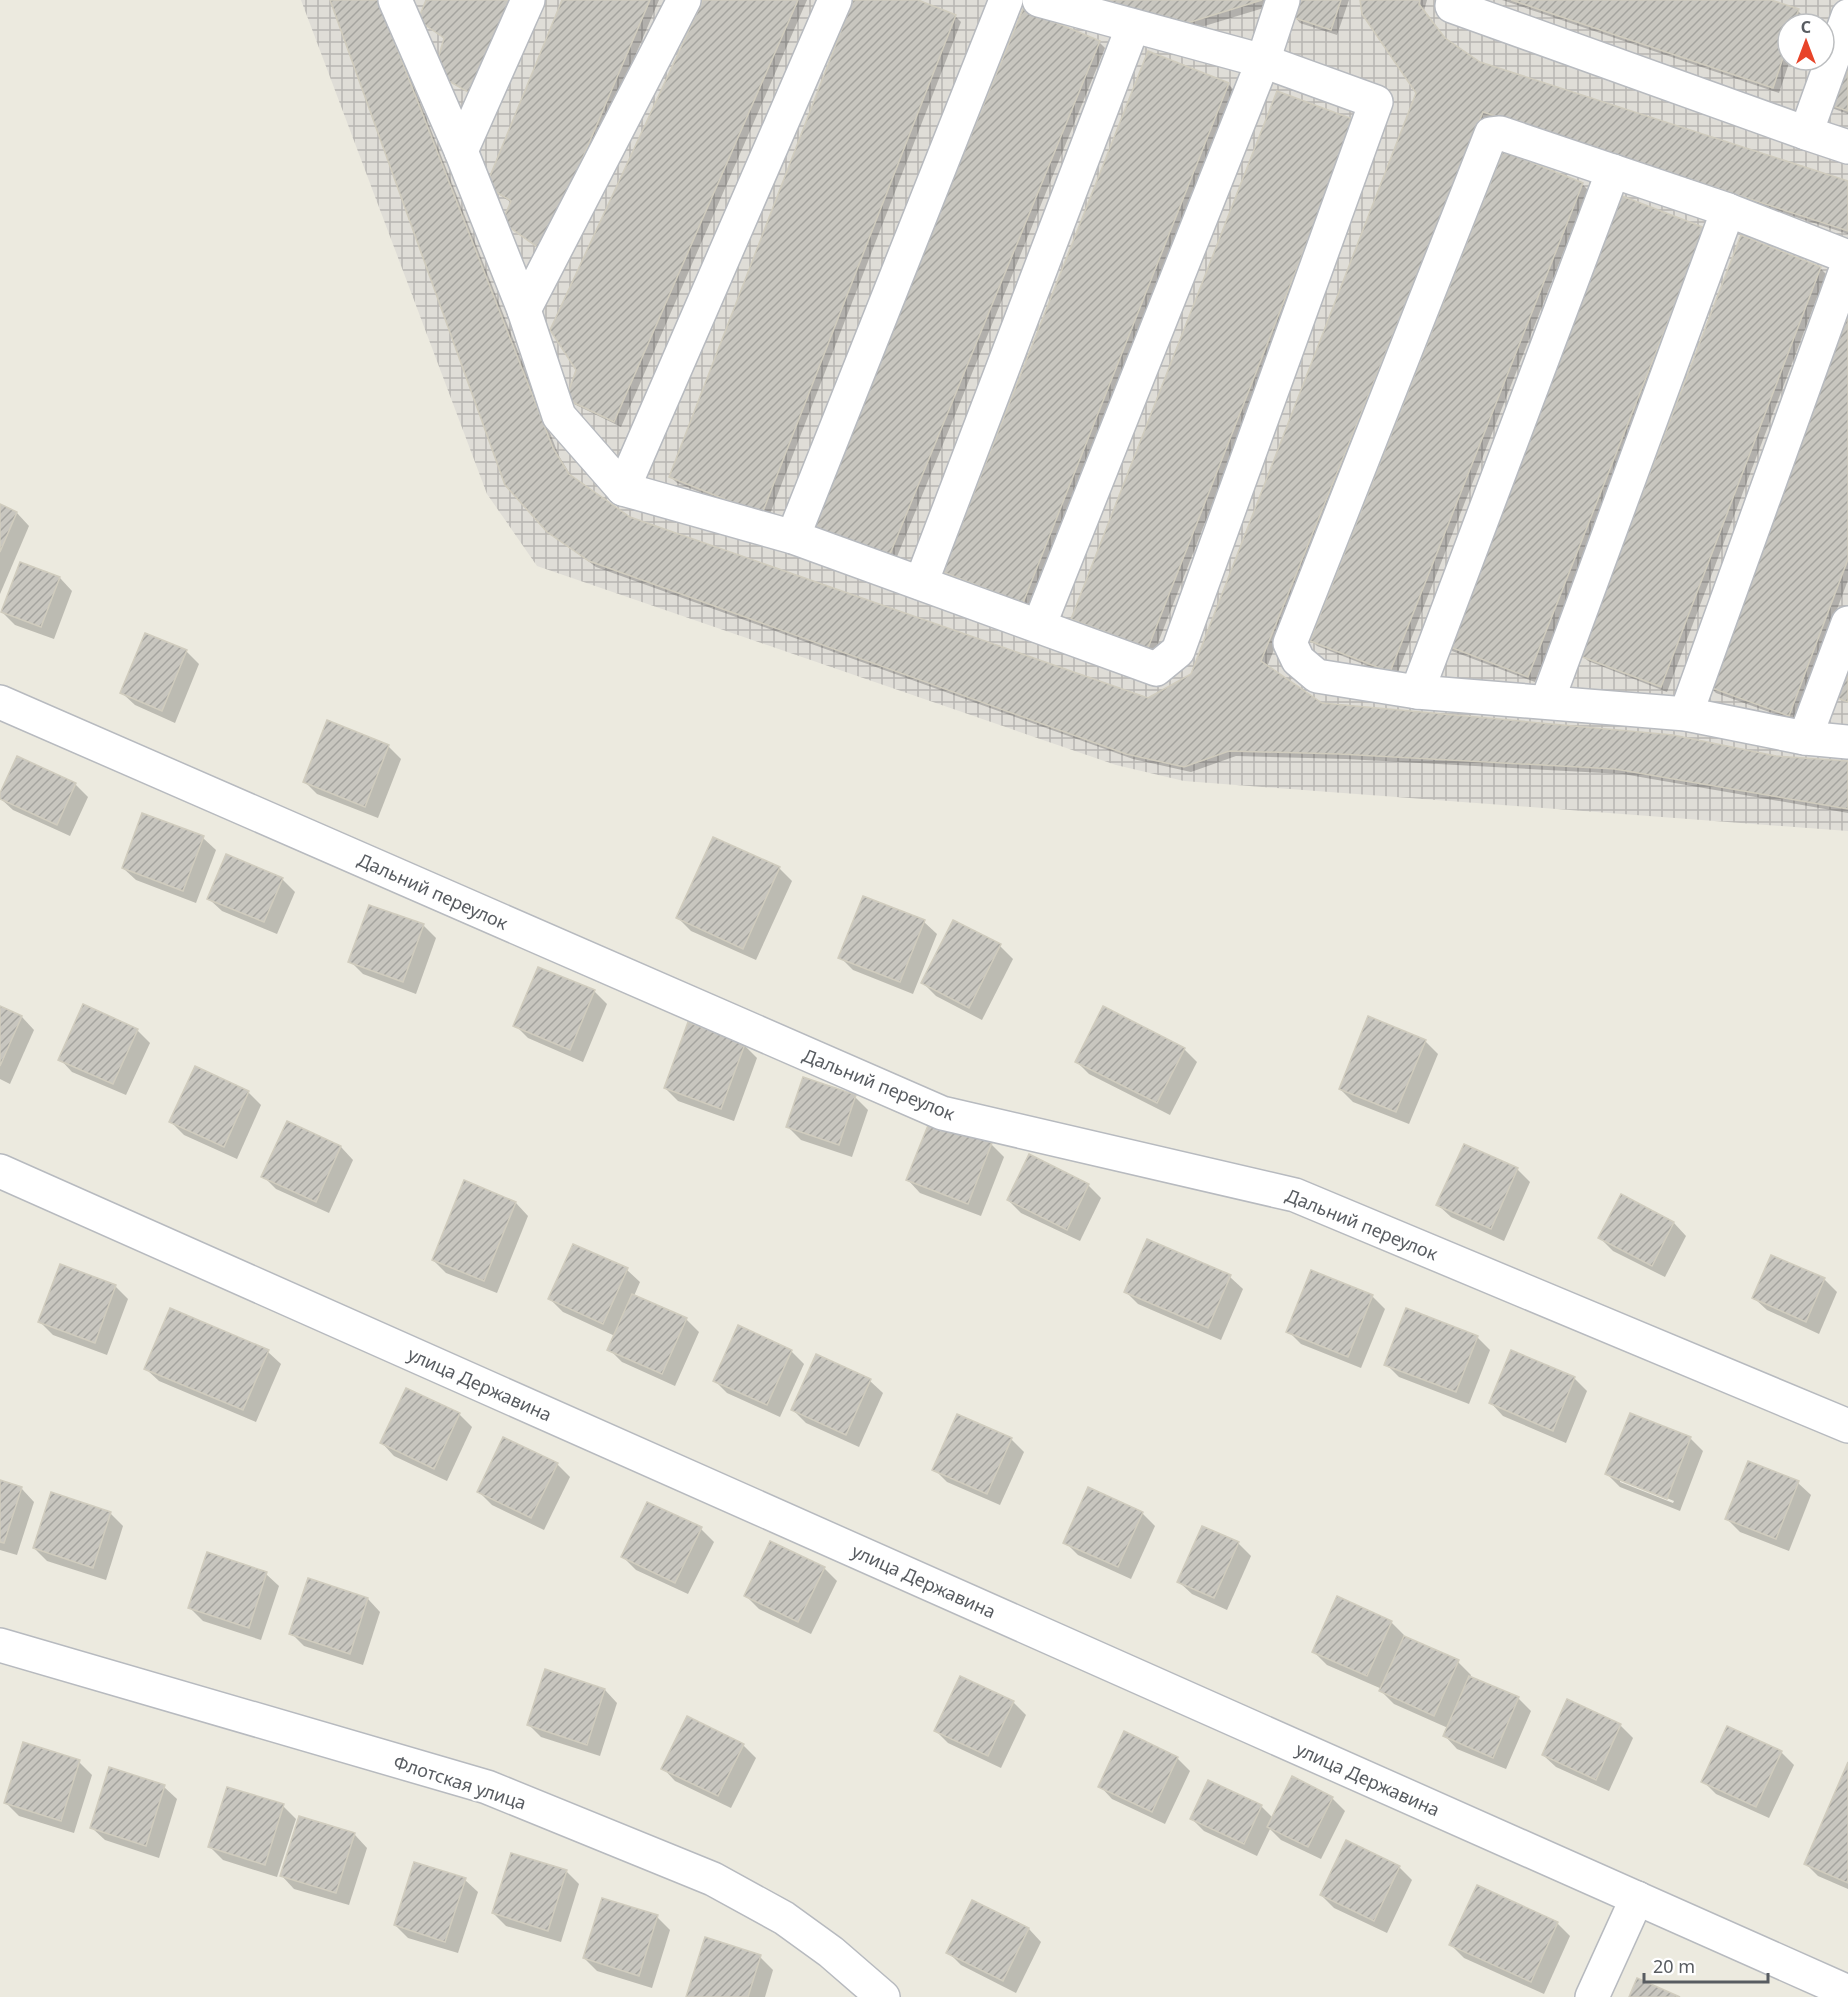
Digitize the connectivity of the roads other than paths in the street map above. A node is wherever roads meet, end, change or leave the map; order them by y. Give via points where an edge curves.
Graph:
1 (395, 0) edge
2 (528, 0) edge
3 (684, 0) edge
4 (835, 0) edge
5 (1006, 0) edge
6 (1039, 0) edge
7 (1283, 0) edge
8 (1453, 0) edge
9 (1848, 16) edge
10 (1133, 26) junction
11 (1263, 61) junction
12 (1806, 133) junction
13 (1848, 147) edge
14 (461, 151) junction
15 (1613, 171) junction
16 (1728, 210) junction
17 (1848, 257) edge
18 (1848, 264) edge
19 (524, 310) junction
20 (623, 489) junction
21 (793, 537) junction
22 (921, 583) junction
23 (1848, 623) edge
24 (1039, 626) junction
25 (1417, 692) junction
26 (0, 702) edge
27 (1547, 702) junction
28 (1686, 714) junction
29 (1805, 738) junction
30 (1848, 742) edge
31 (0, 1171) edge
32 (1848, 1426) edge
33 (0, 1645) edge
34 (1637, 1898) junction
35 (1848, 1992) edge
36 (883, 1997) edge
37 (1592, 1997) edge

1 - 14 street
2 - 14 street
3 - 19 street
4 - 20 street
5 - 21 street
6 - 10 street
7 - 11 street
8 - 12 street via 1452,6
9 - 12 street
10 - 11 street
10 - 22 street
11 - 24 street
11 - 24 street via 1376,102 1178,651 1156,669
12 - 13 street
14 - 19 street
15 - 16 street
15 - 25 street
15 - 25 street via 1500,133 1491,134 1290,643 1298,660 1317,676
16 - 17 street
16 - 27 street
18 - 28 street
19 - 20 street via 559,416
20 - 21 street
21 - 22 street
22 - 24 street
23 - 29 street
25 - 27 street
26 - 32 street, Дальний переулок via 942,1113 1295,1195
27 - 28 street
28 - 29 street
29 - 30 street
31 - 34 street, улица Державина
33 - 36 street, Флотская улица via 487,1787 713,1879 784,1917
34 - 35 street, улица Державина
34 - 37 street

